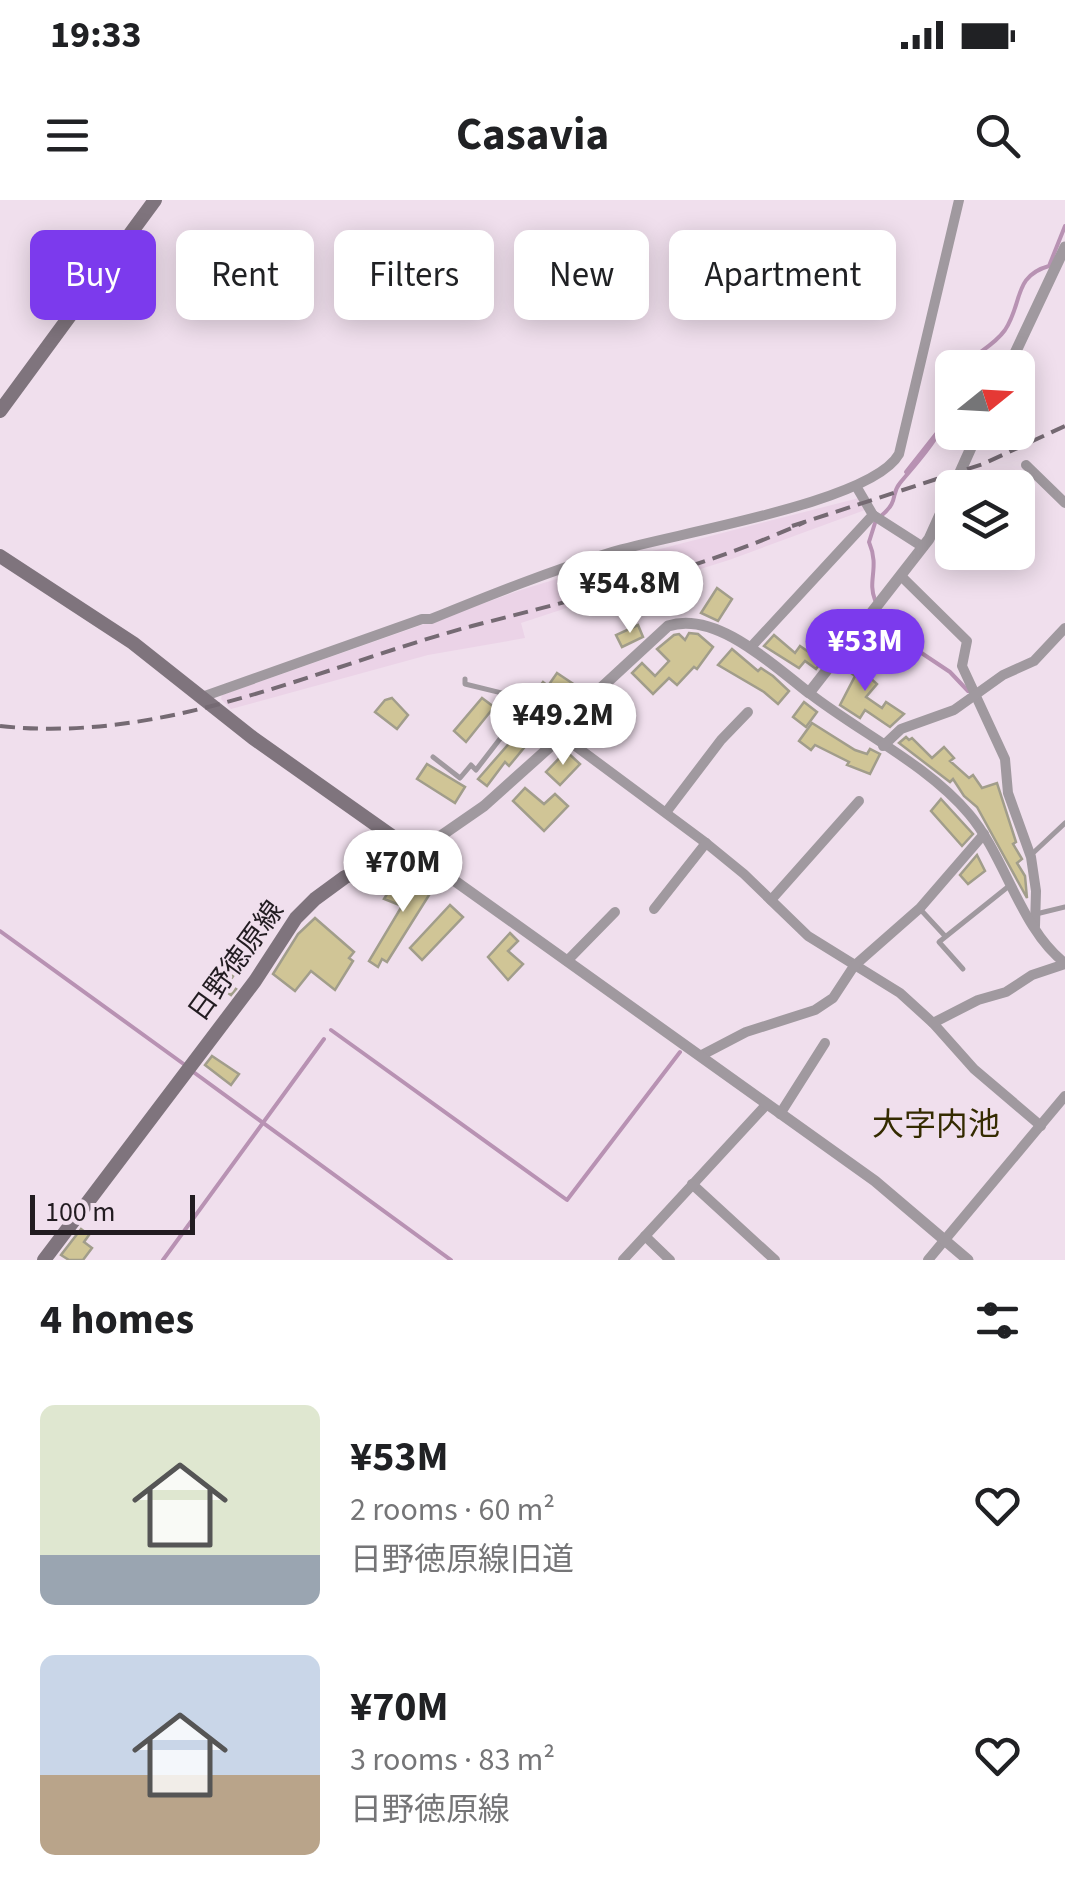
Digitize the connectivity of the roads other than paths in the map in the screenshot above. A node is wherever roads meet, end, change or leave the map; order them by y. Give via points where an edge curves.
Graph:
1 (156, 200) edge
2 (960, 200) edge
3 (1065, 247) edge
4 (1016, 350) edge
5 (0, 411) edge
6 (1026, 465) dead end
7 (856, 486) junction
8 (1064, 502) edge
9 (873, 515) junction
10 (935, 523) edge
11 (923, 547) junction
12 (0, 556) edge
13 (902, 576) junction
14 (1065, 628) edge
15 (751, 648) junction
16 (466, 679) dead end
17 (809, 693) junction
18 (974, 696) junction
19 (202, 697) junction
20 (526, 704) junction
21 (748, 712) dead end
22 (562, 736) junction
23 (884, 746) junction
24 (433, 756) dead end
25 (859, 800) dead end
26 (667, 811) junction
27 (1065, 823) edge
28 (984, 834) junction
29 (706, 843) junction
30 (412, 851) junction
31 (1030, 855) junction
32 (1012, 884) junction
33 (770, 900) junction
34 (1065, 906) edge
35 (920, 908) junction
36 (654, 909) dead end
37 (615, 912) dead end
38 (1036, 920) junction
39 (945, 936) junction
40 (567, 961) junction
41 (1065, 963) edge
42 (854, 966) junction
43 (962, 970) dead end
44 (934, 1023) junction
45 (825, 1044) dead end
46 (700, 1056) junction
47 (1065, 1096) edge
48 (767, 1104) junction
49 (780, 1114) junction
50 (1041, 1126) junction
51 (692, 1184) junction
52 (644, 1236) junction
53 (944, 1238) junction
54 (763, 1249) junction
55 (44, 1260) edge
56 (622, 1260) edge
57 (670, 1260) edge
58 (754, 1260) edge
59 (775, 1260) edge
60 (928, 1260) edge
61 (968, 1260) edge

1 - 5 main road
2 - 7 street via 899,454 887,470
3 - 4 street
6 - 8 street
7 - 9 street
7 - 19 street via 776,513 612,552
9 - 11 street
9 - 15 street
10 - 11 street
11 - 13 street
12 - 19 main road
13 - 17 street
13 - 18 street via 967,641 962,666
14 - 18 street via 1034,661
15 - 17 street
15 - 22 street via 695,624 668,626 602,686
16 - 20 lane
17 - 23 street
18 - 23 street via 901,729
18 - 31 street via 1005,759 1008,793
19 - 30 main road
20 - 22 lane
20 - 24 lane via 476,770 471,765 460,778
21 - 26 street
22 - 26 street
22 - 30 street via 484,806
23 - 28 street via 948,792
25 - 33 street
26 - 29 street
27 - 31 lane
28 - 32 street
28 - 35 street
29 - 33 street
29 - 36 street
30 - 40 street
30 - 55 main road, 日野徳原線 via 345,877 296,918
31 - 38 street
32 - 38 street
32 - 39 lane
33 - 42 street
34 - 38 lane
35 - 39 lane
35 - 42 street
37 - 40 street
38 - 41 street
39 - 43 lane via 939,942
40 - 46 street
41 - 44 street
42 - 44 street
42 - 46 street via 833,998 815,1010 746,1032
44 - 50 street
45 - 49 street
46 - 48 street
47 - 50 street
48 - 49 street
48 - 51 street
49 - 53 street
50 - 53 street
51 - 52 street
51 - 54 street
52 - 56 street
52 - 57 street
53 - 60 street
53 - 61 street
54 - 58 street
54 - 59 street

